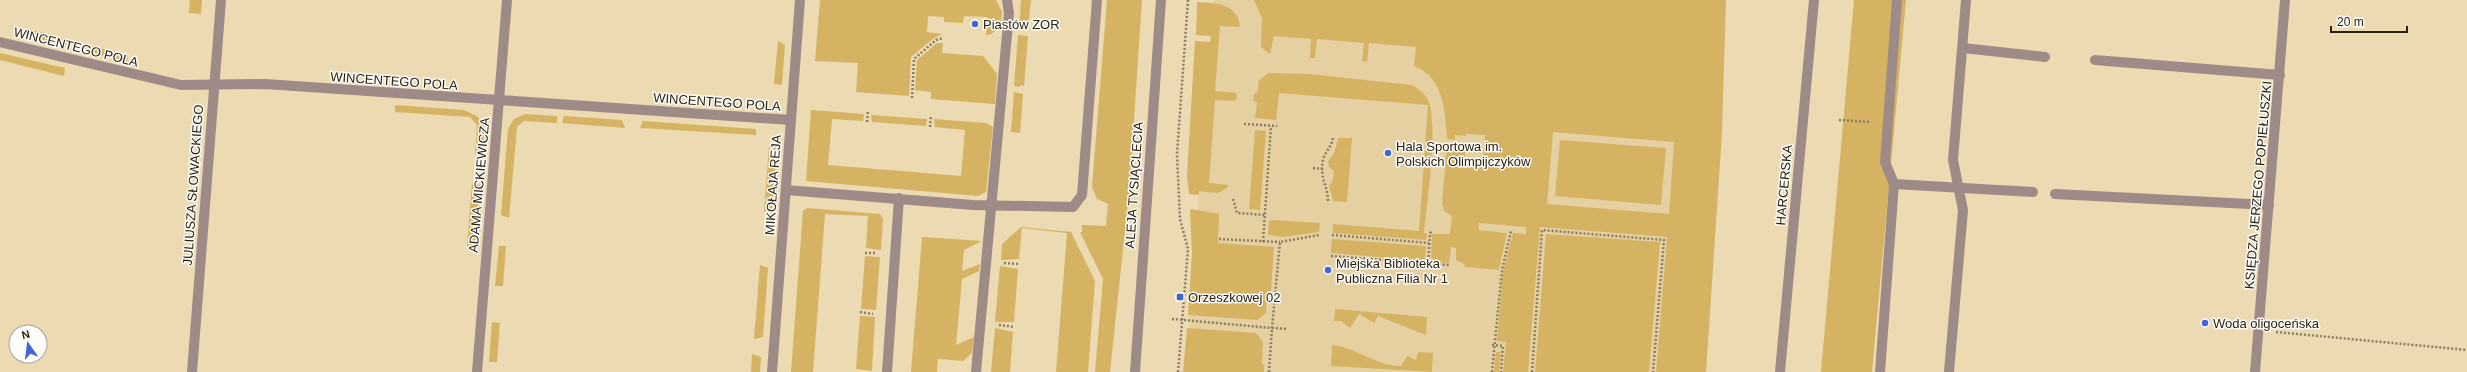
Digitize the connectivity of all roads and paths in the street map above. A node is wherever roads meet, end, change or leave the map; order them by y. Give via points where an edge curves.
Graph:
1 (220, 0) edge
2 (507, 0) edge
3 (800, 0) edge
4 (1007, 0) edge
5 (1097, 0) edge
6 (1161, 0) edge
7 (1188, 0) edge
8 (1814, 0) edge
9 (1897, 0) edge
10 (1966, 0) edge
11 (2285, 0) edge
12 (943, 38) dead end
13 (0, 42) edge
14 (1963, 48) junction
15 (2045, 57) dead end
16 (2095, 60) dead end
17 (2280, 75) junction
18 (214, 86) junction
19 (912, 98) dead end
20 (499, 102) junction
21 (868, 111) dead end
22 (931, 116) dead end
23 (791, 120) junction
24 (1839, 120) dead end
25 (867, 122) dead end
26 (1887, 122) junction
27 (1244, 124) dead end
28 (1271, 126) junction
29 (1277, 126) dead end
30 (930, 127) dead end
31 (1333, 136) dead end
32 (1313, 168) dead end
33 (1323, 169) junction
34 (1894, 184) junction
35 (1958, 189) junction
36 (786, 190) junction
37 (2033, 192) dead end
38 (2055, 194) dead end
39 (899, 198) junction
40 (1233, 199) dead end
41 (1328, 201) dead end
42 (992, 205) junction
43 (2269, 205) junction
44 (1265, 215) junction
45 (1433, 231) dead end
46 (1511, 231) dead end
47 (1319, 235) dead end
48 (1332, 235) dead end
49 (1219, 238) dead end
50 (1263, 242) junction
51 (1280, 242) junction
52 (1429, 243) junction
53 (865, 253) dead end
54 (884, 254) dead end
55 (1331, 256) dead end
56 (997, 263) dead end
57 (1019, 264) dead end
58 (1428, 264) junction
59 (1449, 265) dead end
60 (860, 312) dead end
61 (879, 314) dead end
62 (1172, 319) dead end
63 (1181, 320) junction
64 (992, 325) dead end
65 (1014, 327) dead end
66 (1272, 328) junction
67 (1288, 329) dead end
68 (2259, 330) junction
69 (1494, 346) junction
70 (2467, 350) edge
71 (192, 372) edge
72 (477, 372) edge
73 (772, 372) edge
74 (887, 372) edge
75 (976, 372) edge
76 (1134, 372) edge
77 (1178, 372) edge
78 (1269, 372) edge
79 (1492, 372) edge
80 (1501, 372) edge
81 (1532, 372) edge
82 (1654, 372) edge
83 (1780, 372) edge
84 (1880, 372) edge
85 (1949, 372) edge
86 (2255, 372) edge

1 - 18 street, JULIUSZA SŁOWACKIEGO
2 - 20 street, ADAMA MICKIEWICZA
3 - 23 street, MIKOŁAJA REJA
4 - 42 street via 1009,13
5 - 42 street via 1082,195 1079,202 1070,208
6 - 76 street, ALEJA TYSIĄCLECIA
7 - 63 path via 1177,154 1180,219 1188,249
8 - 83 street, HARCERSKA
9 - 26 street
10 - 14 street
11 - 17 street, KSIĘDZA JERZEGO POPIEŁUSZKI
12 - 19 path via 936,40 914,59
13 - 18 street, WINCENTEGO POLA via 167,83 182,86
14 - 15 street
14 - 35 street via 1953,160
16 - 17 street
17 - 43 street, KSIĘDZA JERZEGO POPIEŁUSZKI
18 - 20 street, WINCENTEGO POLA via 265,84
18 - 71 street, JULIUSZA SŁOWACKIEGO
20 - 23 street, WINCENTEGO POLA
20 - 72 street, ADAMA MICKIEWICZA
21 - 25 path
22 - 30 path
23 - 36 street, MIKOŁAJA REJA
24 - 26 path
26 - 34 street via 1885,162
27 - 28 path
28 - 29 path
28 - 44 path
31 - 33 path via 1323,160
32 - 33 path
33 - 41 path via 1323,183
34 - 35 street
34 - 84 street
35 - 37 street
35 - 85 street via 1963,210
36 - 39 street
36 - 73 street, MIKOŁAJA REJA
38 - 43 street
39 - 42 street
39 - 74 street
40 - 44 path via 1237,213
42 - 75 street
43 - 68 street, KSIĘDZA JERZEGO POPIEŁUSZKI
44 - 50 path
45 - 52 path via 1430,233
46 - 69 path via 1502,270
47 - 51 path
48 - 52 path
49 - 50 path
50 - 51 path
51 - 66 path
52 - 58 path
53 - 54 path
55 - 58 path
56 - 57 path
58 - 59 path
60 - 61 path
62 - 63 path
63 - 66 path
63 - 77 path
64 - 65 path
66 - 67 path
66 - 78 path
68 - 70 path
68 - 86 street, KSIĘDZA JERZEGO POPIEŁUSZKI
69 - 79 path
69 - 80 path via 1503,346
81 - 82 path via 1542,230 1664,240

